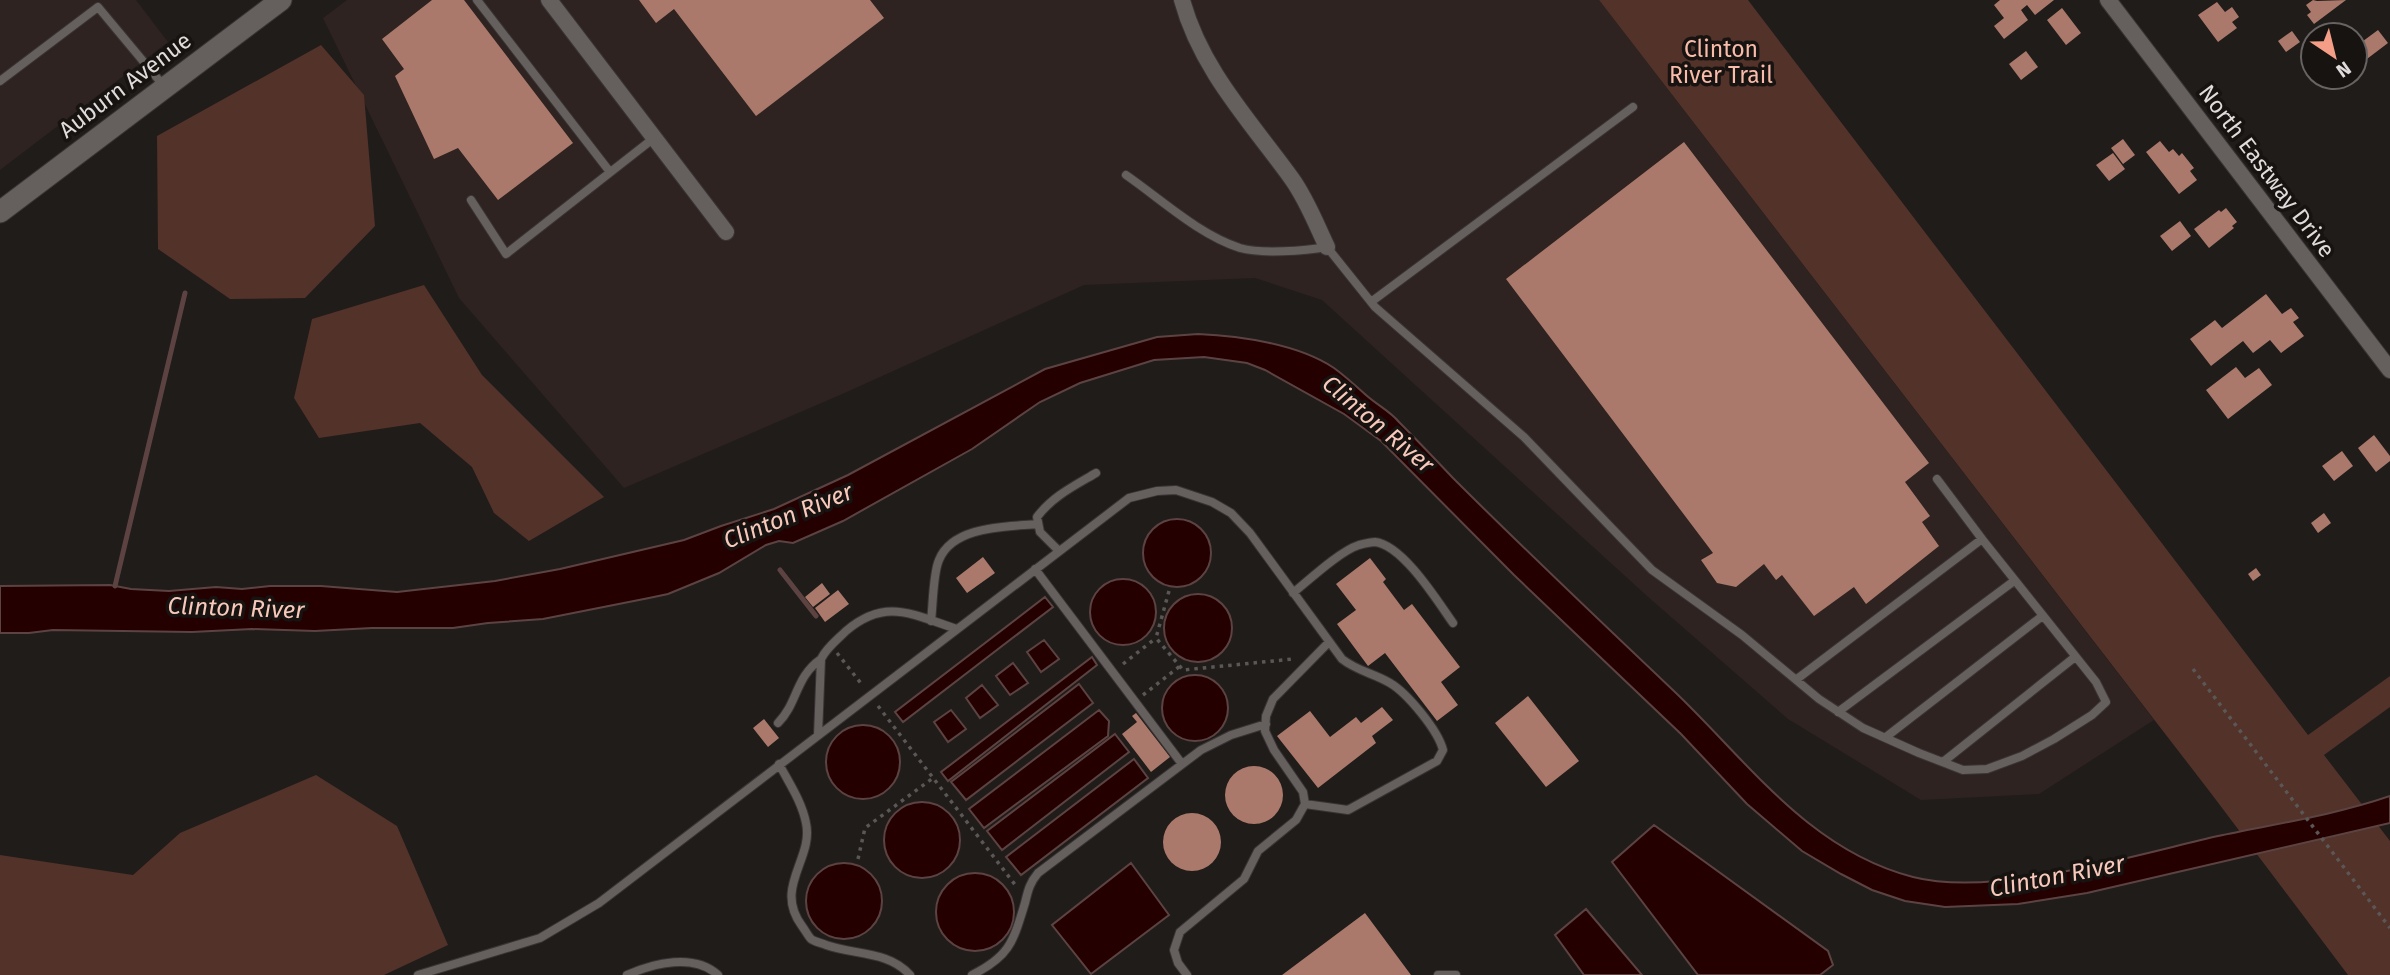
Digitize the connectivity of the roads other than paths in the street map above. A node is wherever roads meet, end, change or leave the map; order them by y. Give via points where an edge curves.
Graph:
1 (281, 0) edge
2 (477, 0) edge
3 (549, 0) edge
4 (1182, 0) edge
5 (2108, 0) edge
6 (96, 3) edge
7 (0, 81) edge
8 (165, 88) junction
9 (1633, 107) dead end
10 (654, 138) junction
11 (610, 172) junction
12 (1126, 174) dead end
13 (471, 200) dead end
14 (0, 212) edge
15 (726, 232) dead end
16 (1327, 247) junction
17 (1371, 302) junction
18 (2390, 370) edge
19 (1096, 473) dead end
20 (1937, 479) dead end
21 (1038, 524) junction
22 (1982, 539) junction
23 (1059, 551) junction
24 (1035, 569) junction
25 (2014, 581) junction
26 (1293, 593) junction
27 (2041, 617) junction
28 (931, 621) junction
29 (1453, 623) dead end
30 (957, 629) junction
31 (1329, 642) junction
32 (2075, 657) junction
33 (821, 659) junction
34 (1797, 678) junction
35 (1838, 712) junction
36 (778, 723) dead end
37 (1266, 724) junction
38 (818, 735) junction
39 (1886, 737) junction
40 (1943, 762) junction
41 (779, 764) junction
42 (1182, 764) junction
43 (1305, 804) junction
44 (418, 975) edge
45 (629, 975) edge
46 (718, 975) edge
47 (911, 975) edge
48 (972, 975) edge
49 (1187, 975) edge
50 (1438, 975) edge
51 (1457, 975) edge

1 - 8 main road, Auburn Avenue
2 - 11 lane
3 - 10 street
4 - 16 street via 1213,73 1293,181
5 - 18 street, North Eastway Drive
6 - 7 lane
6 - 8 lane
8 - 14 main road, Auburn Avenue
9 - 17 lane
10 - 11 lane
10 - 15 street
11 - 13 lane via 506,254
12 - 16 lane via 1198,227 1241,248 1307,251
16 - 17 lane
17 - 34 lane via 1524,437 1652,570
19 - 21 lane via 1046,506 1037,517
20 - 22 lane
21 - 23 lane
21 - 28 lane via 981,530 946,549 938,561
22 - 25 lane
22 - 34 lane
23 - 24 lane
23 - 26 lane via 1129,498 1176,490 1231,513
24 - 30 lane
24 - 42 lane
25 - 27 lane
25 - 35 lane
26 - 29 lane via 1356,546 1374,542 1404,559
26 - 31 lane
27 - 32 lane
27 - 39 lane
28 - 30 lane
28 - 33 lane via 898,611 878,612 861,618
30 - 38 lane
31 - 37 lane via 1273,699
31 - 43 lane via 1354,669 1393,685 1430,723 1443,750 1437,761 1348,810
32 - 40 lane
32 - 40 lane via 2106,702 2092,715 2022,756 1987,769 1963,770
33 - 36 lane via 804,672
33 - 38 lane
34 - 35 lane
35 - 39 lane
37 - 42 lane via 1231,735
37 - 43 lane via 1274,750 1303,792
38 - 41 lane
39 - 40 lane
41 - 44 lane via 599,903 540,938
41 - 47 lane via 807,824 790,897 796,918 812,939 887,957
42 - 48 lane via 1038,873 1028,885 1013,940 1004,955
43 - 49 lane via 1296,820 1258,851 1244,879 1180,932 1174,950
45 - 46 lane via 682,961
50 - 51 lane

